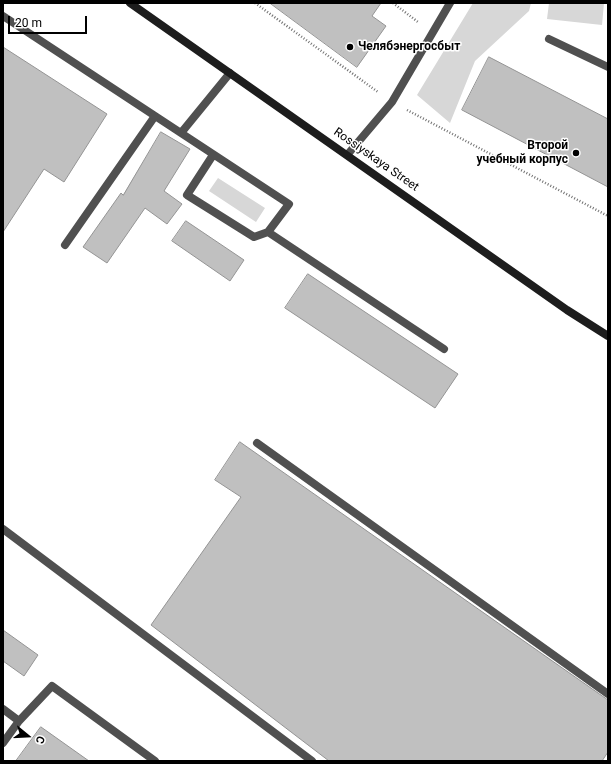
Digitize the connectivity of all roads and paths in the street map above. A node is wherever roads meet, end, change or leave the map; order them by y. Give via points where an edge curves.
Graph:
1 (130, 3) edge
2 (255, 3) edge
3 (393, 3) edge
4 (450, 3) edge
5 (3, 16) edge
6 (432, 33) junction
7 (549, 39) dead end
8 (608, 67) edge
9 (230, 73) junction
10 (392, 102) junction
11 (155, 116) junction
12 (181, 133) junction
13 (348, 154) junction
14 (213, 155) junction
15 (608, 216) edge
16 (268, 232) junction
17 (65, 245) dead end
18 (608, 336) edge
19 (444, 349) dead end
20 (257, 443) dead end
21 (3, 529) edge
22 (608, 694) edge
23 (3, 709) edge
24 (19, 721) junction
25 (3, 743) edge
26 (155, 761) edge
27 (312, 761) edge

1 - 9 main road, Rossiyskaya Street
2 - 10 path
3 - 6 path
4 - 6 lane
5 - 11 lane
6 - 10 lane
7 - 8 lane
9 - 12 lane
9 - 13 main road, Rossiyskaya Street
10 - 13 lane
10 - 15 path
11 - 12 lane
11 - 17 lane
12 - 14 lane
13 - 18 main road, Rossiyskaya Street via 566,310
14 - 16 lane via 289,204
14 - 16 lane via 187,194 254,237
16 - 19 lane
20 - 22 lane
21 - 27 lane
23 - 24 lane
24 - 25 lane
24 - 26 lane via 52,686

